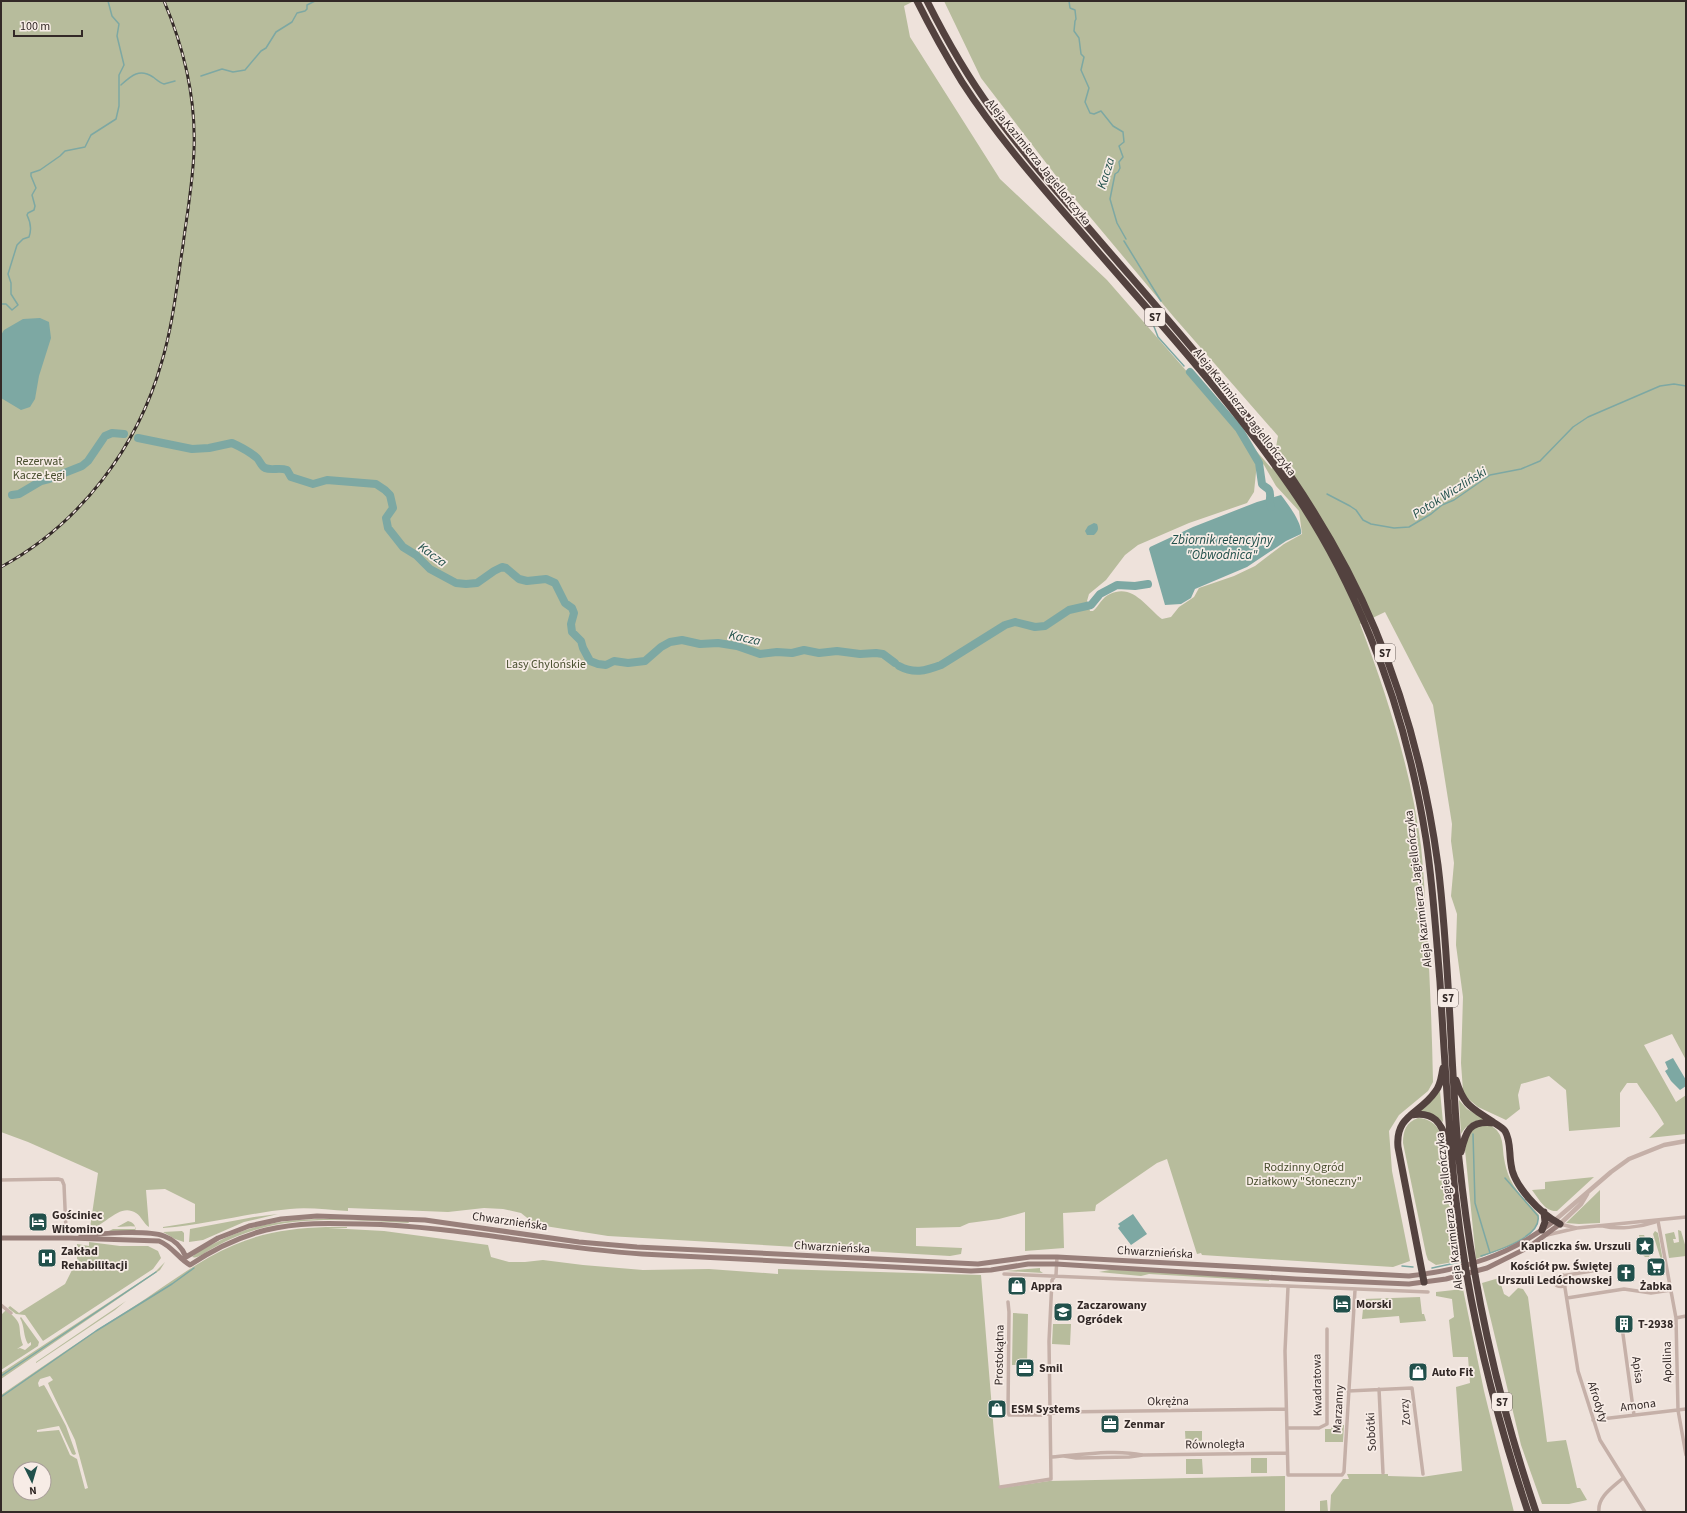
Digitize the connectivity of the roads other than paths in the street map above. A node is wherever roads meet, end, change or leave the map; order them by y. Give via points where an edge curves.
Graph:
1 (917, 1) edge
2 (927, 1) edge
3 (1445, 1060) junction
4 (1452, 1068) junction
5 (1411, 1115) junction
6 (1494, 1123) junction
7 (1686, 1141) edge
8 (1452, 1156) junction
9 (1460, 1160) junction
10 (1, 1180) edge
11 (1544, 1212) junction
12 (1686, 1217) edge
13 (1658, 1220) junction
14 (1557, 1222) junction
15 (1577, 1228) junction
16 (66, 1230) dead end
17 (1544, 1232) junction
18 (1, 1238) edge
19 (70, 1238) junction
20 (1466, 1248) junction
21 (1057, 1257) junction
22 (1056, 1264) junction
23 (1604, 1269) dead end
24 (1004, 1274) dead end
25 (1423, 1274) junction
26 (1056, 1275) junction
27 (1563, 1275) junction
28 (1424, 1282) junction
29 (1565, 1286) junction
30 (1288, 1287) junction
31 (1355, 1290) junction
32 (1671, 1290) junction
33 (1473, 1291) junction
34 (1428, 1292) dead end
35 (1567, 1298) junction
36 (1008, 1302) dead end
37 (1, 1305) edge
38 (12, 1312) dead end
39 (1686, 1316) edge
40 (1676, 1318) junction
41 (1327, 1328) dead end
42 (1622, 1328) dead end
43 (1379, 1389) junction
44 (1348, 1391) junction
45 (1286, 1409) junction
46 (1686, 1409) edge
47 (1678, 1410) junction
48 (1050, 1414) junction
49 (1634, 1415) junction
50 (1593, 1420) junction
51 (1287, 1428) junction
52 (1287, 1453) junction
53 (1686, 1455) edge
54 (1052, 1457) junction
55 (1383, 1473) dead end
56 (1423, 1474) dead end
57 (1623, 1478) junction
58 (1000, 1487) dead end
59 (1528, 1512) edge
60 (1536, 1512) edge
61 (1598, 1512) edge
62 (1645, 1512) edge

1 - 3 highway, Aleja Kazimierza Jagiellończyka / S7 via 950,62 991,123 1026,168 1216,389 1252,435 1295,495 1339,569 1380,661 1416,786 1434,910
2 - 4 highway, Aleja Kazimierza Jagiellończyka / S7 via 963,67 990,107 1041,172 1212,372 1280,459 1312,507 1351,576 1375,629 1402,701 1431,820 1442,909
3 - 5 highway via 1437,1090
3 - 8 highway, Aleja Kazimierza Jagiellończyka / S7
4 - 6 highway via 1462,1098
4 - 9 highway, Aleja Kazimierza Jagiellończyka / S7
5 - 8 highway via 1422,1114 1438,1121 1444,1130
5 - 25 highway via 1401,1125 1397,1140
6 - 9 highway via 1482,1122 1467,1130
6 - 11 highway via 1502,1128 1508,1138 1514,1178
7 - 14 street, Chwarznieńska via 1658,1147 1630,1160 1611,1172 1588,1193 1581,1204
8 - 20 highway, Aleja Kazimierza Jagiellończyka / S7
9 - 20 highway, Aleja Kazimierza Jagiellończyka / S7
10 - 16 street via 62,1180
11 - 14 highway
11 - 17 highway
12 - 13 street, Chwarznieńska
13 - 15 street, Chwarznieńska
13 - 32 street, Apollina
14 - 15 street, Chwarznieńska
14 - 17 main road, Chwarznieńska
15 - 17 street, Chwarznieńska
17 - 25 main road, Chwarznieńska via 1495,1256 1461,1267
17 - 28 main road, Chwarznieńska via 1518,1253 1487,1268 1456,1277
18 - 19 main road, Chwarznieńska
19 - 21 main road, Chwarznieńska via 97,1234 156,1234 172,1240 183,1249 186,1256 234,1231 265,1222 317,1216 447,1222 579,1242 637,1247 962,1264
19 - 22 main road, Chwarznieńska via 159,1241 171,1248 181,1260 190,1264 236,1240 266,1230 296,1224 323,1223 390,1224 443,1229 535,1243 635,1254 971,1271 1028,1264
20 - 33 highway, Aleja Kazimierza Jagiellończyka / S7
21 - 22 street
21 - 25 main road, Chwarznieńska via 1388,1276
22 - 26 street
22 - 28 main road, Chwarznieńska via 1367,1283
23 - 27 street
24 - 26 street
25 - 28 highway
26 - 30 street
26 - 48 street via 1052,1280 1049,1341
27 - 29 street, Afrodyty
27 - 29 street, Afrodyty via 1557,1276 1554,1282 1558,1286
29 - 35 street, Afrodyty
30 - 31 street
30 - 45 street
31 - 34 street
31 - 44 street, Marzanny
32 - 35 street via 1651,1293 1624,1289
32 - 40 street, Apollina
33 - 59 highway, Aleja Kazimierza Jagiellończyka / S7 via 1488,1380
33 - 60 highway, Aleja Kazimierza Jagiellończyka / S7 via 1501,1401
35 - 50 street, Afrodyty via 1575,1360
36 - 48 street, Prostokątna via 1009,1415
37 - 38 street
39 - 40 street
40 - 47 street, Apollina
41 - 51 street, Kwadratowa via 1327,1424 1322,1427
42 - 49 street, Apisa
43 - 44 street, Zorzy
43 - 55 street, Sobótki
43 - 56 street, Zorzy via 1412,1388
44 - 52 street, Marzanny via 1343,1474 1288,1475
45 - 48 street, Okrężna
45 - 51 street
46 - 47 street, Amona
47 - 49 street, Amona
47 - 53 street, Apollina
48 - 54 street
49 - 50 street, Amona
50 - 57 street, Afrodyty via 1602,1445
51 - 52 street
52 - 54 street, Równoległa
54 - 58 street via 1052,1479
57 - 61 street via 1602,1499
57 - 62 street, Afrodyty

